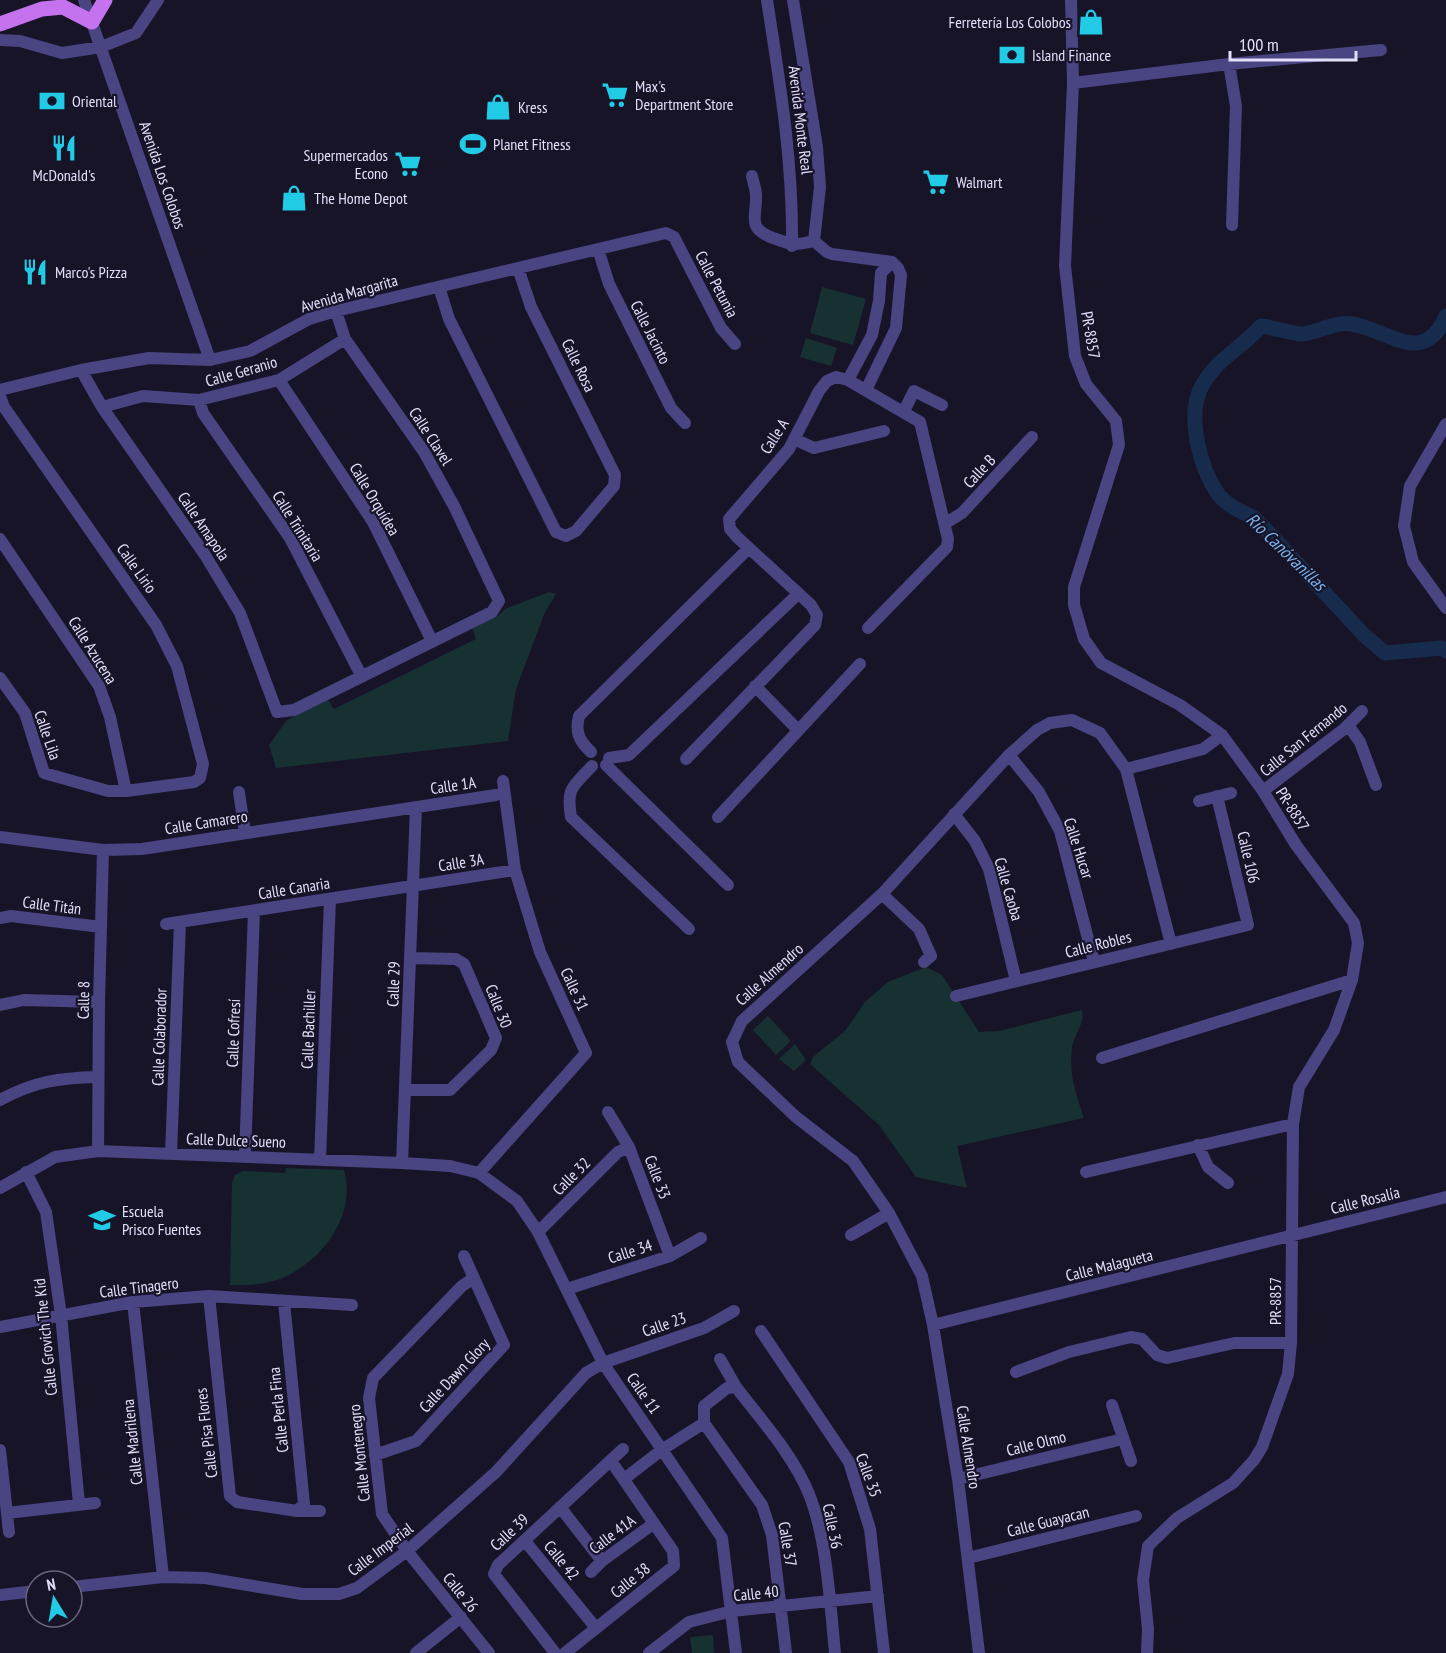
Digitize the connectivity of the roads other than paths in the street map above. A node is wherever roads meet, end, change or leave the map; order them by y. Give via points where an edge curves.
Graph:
1 (40, 0) edge
2 (84, 0) edge
3 (105, 0) edge
4 (158, 0) edge
5 (767, 0) edge
6 (793, 0) edge
7 (1071, 0) edge
8 (0, 14) edge
9 (92, 22) junction
10 (0, 24) edge
11 (0, 40) edge
12 (100, 47) junction
13 (1381, 50) dead end
14 (1229, 64) junction
15 (1073, 83) junction
16 (752, 176) dead end
17 (1232, 225) dead end
18 (674, 237) joint
19 (814, 241) junction
20 (792, 246) junction
21 (598, 249) junction
22 (892, 262) junction
23 (519, 268) junction
24 (439, 287) junction
25 (336, 310) junction
26 (345, 339) junction
27 (735, 344) dead end
28 (210, 360) junction
29 (81, 370) junction
30 (279, 380) junction
31 (848, 380) junction
32 (0, 390) edge
33 (866, 390) junction
34 (0, 396) edge
35 (199, 400) junction
36 (942, 405) dead end
37 (102, 407) junction
38 (904, 411) junction
39 (685, 423) dead end
40 (1446, 424) edge
41 (884, 431) dead end
42 (1032, 437) dead end
43 (794, 439) junction
44 (946, 523) junction
45 (0, 540) edge
46 (749, 548) junction
47 (798, 594) junction
48 (1446, 608) edge
49 (868, 628) dead end
50 (432, 641) junction
51 (860, 664) dead end
52 (361, 675) junction
53 (0, 678) edge
54 (755, 686) junction
55 (1362, 711) dead end
56 (1348, 725) junction
57 (798, 730) junction
58 (1222, 735) junction
59 (591, 752) junction
60 (1009, 755) junction
61 (686, 759) dead end
62 (608, 762) junction
63 (592, 766) junction
64 (1126, 769) junction
65 (503, 782) dead end
66 (1376, 784) dead end
67 (126, 791) junction
68 (1263, 791) junction
69 (239, 792) dead end
70 (1231, 793) dead end
71 (496, 795) dead end
72 (1217, 796) junction
73 (1198, 801) dead end
74 (416, 807) junction
75 (954, 814) junction
76 (718, 817) dead end
77 (245, 833) junction
78 (0, 837) edge
79 (103, 850) junction
80 (514, 870) junction
81 (728, 885) dead end
82 (412, 887) junction
83 (882, 894) junction
84 (330, 899) junction
85 (254, 911) junction
86 (0, 918) edge
87 (180, 922) junction
88 (166, 924) dead end
89 (1248, 925) joint
90 (100, 927) junction
91 (690, 929) dead end
92 (1171, 944) junction
93 (410, 958) junction
94 (924, 962) dead end
95 (1094, 963) junction
96 (1352, 980) junction
97 (1016, 981) junction
98 (956, 996) dead end
99 (99, 1002) junction
100 (0, 1005) edge
101 (1102, 1058) dead end
102 (98, 1077) junction
103 (406, 1090) junction
104 (0, 1100) edge
105 (608, 1112) dead end
106 (1293, 1124) junction
107 (1198, 1145) junction
108 (629, 1146) junction
109 (98, 1151) junction
110 (171, 1154) junction
111 (245, 1156) junction
112 (320, 1160) junction
113 (402, 1163) junction
114 (26, 1172) junction
115 (1086, 1172) dead end
116 (479, 1173) junction
117 (1228, 1183) dead end
118 (0, 1188) edge
119 (1446, 1197) edge
120 (889, 1213) junction
121 (538, 1232) junction
122 (851, 1235) dead end
123 (1292, 1236) junction
124 (701, 1238) dead end
125 (464, 1256) dead end
126 (670, 1256) junction
127 (474, 1278) junction
128 (567, 1289) junction
129 (209, 1296) junction
130 (133, 1302) junction
131 (284, 1302) junction
132 (352, 1305) dead end
133 (734, 1311) dead end
134 (61, 1315) junction
135 (933, 1325) junction
136 (0, 1327) edge
137 (761, 1331) dead end
138 (1291, 1343) junction
139 (720, 1359) dead end
140 (603, 1363) junction
141 (1016, 1372) dead end
142 (736, 1387) junction
143 (1112, 1404) dead end
144 (704, 1423) junction
145 (1123, 1439) junction
146 (623, 1449) dead end
147 (663, 1449) junction
148 (0, 1450) edge
149 (375, 1455) junction
150 (611, 1461) junction
151 (1131, 1461) dead end
152 (624, 1479) junction
153 (958, 1479) junction
154 (95, 1503) dead end
155 (79, 1504) junction
156 (560, 1507) junction
157 (320, 1510) dead end
158 (297, 1511) junction
159 (7, 1513) junction
160 (1136, 1516) dead end
161 (653, 1524) junction
162 (9, 1532) dead end
163 (525, 1541) junction
164 (407, 1551) junction
165 (968, 1558) junction
166 (602, 1561) junction
167 (591, 1572) dead end
168 (164, 1577) junction
169 (84, 1586) edge
170 (24, 1592) edge
171 (0, 1595) edge
172 (878, 1596) junction
173 (829, 1602) junction
174 (781, 1607) junction
175 (732, 1611) junction
176 (461, 1617) junction
177 (596, 1628) junction
178 (416, 1653) edge
179 (489, 1653) edge
180 (555, 1653) edge
181 (565, 1653) edge
182 (649, 1653) edge
183 (736, 1653) edge
184 (786, 1653) edge
185 (835, 1653) edge
186 (884, 1653) edge
187 (979, 1653) edge
188 (1147, 1653) edge

1 - 8 main road
2 - 9 street, Avenida Los Colobos
3 - 9 main road
4 - 12 street via 136,33
5 - 20 street, Avenida Monte Real via 788,139
6 - 19 street, Avenida Monte Real via 817,147 820,187
7 - 15 street, PR-8857
9 - 10 main road via 63,7 42,9
9 - 12 street, Avenida Los Colobos
11 - 12 street via 20,41 62,53
12 - 28 street, Avenida Los Colobos
13 - 14 street
14 - 15 street
14 - 17 street via 1236,106
15 - 58 street, PR-8857 via 1065,266 1075,356 1086,384 1116,421 1119,445 1074,587 1074,605 1084,639 1101,663 1180,705
16 - 20 street via 756,228
18 - 21 street, Avenida Margarita via 666,233
18 - 27 street, Calle Petunia via 721,328
19 - 20 street
19 - 22 street via 832,254
21 - 23 street, Avenida Margarita
21 - 39 street, Calle Jacinto via 609,284 671,408
22 - 31 street via 881,273 878,319
22 - 33 street via 900,275 896,328
23 - 24 street, Avenida Margarita
23 - 24 street, Calle Rosa via 531,306 615,475 614,486 576,531 566,536 556,532 535,491 449,319
24 - 25 street, Avenida Margarita
25 - 26 street, Calle Clavel
25 - 28 street, Avenida Margarita via 309,319 250,351
26 - 30 street, Calle Geranio
26 - 50 street, Calle Clavel via 424,452 499,601 492,612
28 - 29 street, Avenida Margarita via 149,358
29 - 32 street, Avenida Margarita
29 - 37 street, Calle Amapola
30 - 35 street, Calle Geranio
30 - 50 street, Calle Orquídea via 373,522
31 - 33 street
31 - 43 street, Calle A via 836,377 827,381
33 - 38 street
34 - 67 street, Calle Lirio via 156,625 177,666 203,764 200,778
35 - 37 street, Calle Geranio via 143,396
35 - 52 street, Calle Trinitaria via 203,413 290,538
36 - 38 street via 914,391
37 - 52 street, Calle Amapola via 205,555 240,613 278,712 294,710
38 - 44 street via 920,422
40 - 48 street via 1410,486 1404,526 1413,562
41 - 43 street via 814,448
42 - 44 street, Calle B via 962,513
43 - 46 street, Calle A via 729,519 730,529
44 - 49 street via 947,547
45 - 67 street, Calle Azucena via 99,686
46 - 47 street, Calle A
46 - 59 street via 579,716 576,732
47 - 54 street, Calle A via 817,615 814,625
47 - 62 street via 629,755
50 - 52 street
51 - 57 street
53 - 67 street, Calle Lila via 25,713 44,773 108,791
54 - 57 street
54 - 61 street, Calle A
55 - 56 street, Calle San Fernando
56 - 66 street via 1360,742
56 - 68 street, Calle San Fernando
57 - 76 street
58 - 64 street via 1203,749
58 - 68 street, PR-8857
59 - 62 street via 605,751
59 - 63 street
60 - 64 street, Calle Almendro via 1037,730 1050,723 1072,720 1100,733
60 - 75 street, Calle Almendro
60 - 95 street, Calle Hucar via 1039,792 1060,831
62 - 63 street via 600,769
62 - 81 street
63 - 91 street via 568,795 572,817
64 - 92 street, Calle Almendro
65 - 80 street, Calle 31
68 - 96 street, PR-8857 via 1296,845 1354,923 1358,943
69 - 77 street
70 - 72 street
71 - 74 street, Calle 1A
72 - 73 street
72 - 89 street, Calle 106
74 - 77 street, Calle Camarero
74 - 82 street, Calle 29
75 - 83 street, Calle Almendro
75 - 97 street, Calle Caoba via 975,841 988,869
77 - 79 street, Calle Camarero via 142,849
78 - 79 street, Calle Camarero
79 - 90 street, Calle 8
80 - 82 street, Calle 3A
80 - 116 street, Calle 31 via 540,952 586,1053
82 - 84 street, Calle Canaria
82 - 93 street, Calle 29
83 - 94 street via 919,929 931,956
83 - 120 street, Calle Almendro via 742,1021 732,1042 738,1062 796,1117 853,1161
84 - 85 street, Calle Canaria
84 - 112 street, Calle Bachiller
85 - 87 street, Calle Canaria
85 - 111 street, Calle Cofresí
86 - 90 street, Calle Titán
87 - 88 street, Calle Canaria
87 - 110 street, Calle Colaborador
89 - 92 street, Calle Robles
90 - 99 street, Calle 8
92 - 95 street, Calle Robles
93 - 103 street, Calle 29
93 - 103 street, Calle 30 via 456,959 464,964 496,1038 491,1050 450,1090
95 - 97 street, Calle Robles
96 - 101 street
96 - 106 street, PR-8857 via 1334,1030 1299,1087
97 - 98 street, Calle Robles
99 - 100 street via 24,1000
99 - 102 street, Calle 8
102 - 104 street via 62,1078 23,1088
102 - 109 street, Calle 8
103 - 113 street, Calle 29
105 - 108 street, Calle 33
106 - 107 street
106 - 123 street, PR-8857
107 - 115 street
107 - 117 street via 1208,1167
108 - 121 street, Calle 32 via 618,1152
108 - 126 street, Calle 33
109 - 110 street, Calle Dulce Sueno
109 - 114 street, Calle Dulce Sueno via 55,1157
110 - 111 street, Calle Dulce Sueno
111 - 112 street, Calle Dulce Sueno
112 - 113 street, Calle Dulce Sueno
113 - 116 street, Calle Dulce Sueno via 450,1166
114 - 118 street, Calle Dulce Sueno
114 - 134 street, Calle Grovich The Kid via 46,1212
116 - 121 street, Calle 11 via 518,1201
119 - 123 street, Calle Rosalía
120 - 122 street
120 - 135 street, Calle Almendro via 922,1276
121 - 128 street, Calle 11
123 - 135 street, Calle Malagueta
123 - 138 street, PR-8857
124 - 126 street, Calle 34
125 - 127 street, Calle Dawn Glory
126 - 128 street, Calle 34
127 - 149 street, Calle Montenegro via 373,1378 369,1398
127 - 149 street, Calle Dawn Glory via 504,1345 416,1441
128 - 140 street, Calle 11
129 - 130 street, Calle Tinagero
129 - 131 street, Calle Tinagero
129 - 158 street, Calle Pisa Flores via 230,1497 237,1502
130 - 134 street, Calle Tinagero
130 - 168 street, Calle Madrilena
131 - 132 street, Calle Tinagero
131 - 158 street, Calle Perla Fina via 304,1504
133 - 140 street, Calle 23 via 704,1328
134 - 136 street, Calle Tinagero
134 - 155 street, Calle Grovich The Kid
135 - 153 street, Calle Almendro
137 - 172 street, Calle 35 via 849,1462 870,1529
138 - 141 street via 1233,1343 1167,1358 1142,1339 1131,1337 1069,1352
138 - 188 street, PR-8857 via 1288,1374 1262,1447 1233,1483 1177,1518 1148,1546 1143,1580
139 - 142 street, Calle 36
140 - 147 street, Calle 11
140 - 164 street, Calle Imperial via 586,1373 496,1472
142 - 144 street via 727,1388 704,1406
142 - 173 street, Calle 36 via 789,1457 808,1493 819,1524
143 - 145 street
144 - 147 street
144 - 174 street, Calle 37 via 762,1505 772,1534
145 - 151 street
145 - 153 street, Calle Olmo
146 - 150 street, Calle 39
147 - 152 street
147 - 175 street, Calle 11 via 722,1538
148 - 159 street
149 - 164 street, Calle Montenegro via 382,1514
150 - 152 street, Calle 38
150 - 156 street, Calle 39
152 - 161 street, Calle 38
153 - 165 street, Calle Almendro
154 - 155 street
155 - 159 street
156 - 163 street, Calle 39
156 - 166 street
157 - 158 street
159 - 162 street
160 - 165 street, Calle Guayacan
161 - 166 street, Calle 41A
161 - 177 street, Calle 38 via 673,1551 674,1566
163 - 177 street, Calle 42
163 - 180 street, Calle 39 via 498,1565 494,1574
164 - 168 street, Calle Imperial via 357,1588 339,1594 302,1594 205,1578
164 - 176 street, Calle 26
165 - 187 street, Calle Almendro
166 - 167 street, Calle 41A
168 - 169 street, Calle Imperial
170 - 171 street
172 - 173 street, Calle 40
172 - 186 street, Calle 35
173 - 174 street, Calle 40
173 - 185 street, Calle 36
174 - 175 street, Calle 40
174 - 184 street, Calle 37
175 - 182 street, Calle 40 via 689,1622
175 - 183 street, Calle 11
176 - 178 street
176 - 179 street, Calle 26
177 - 181 street, Calle 38

